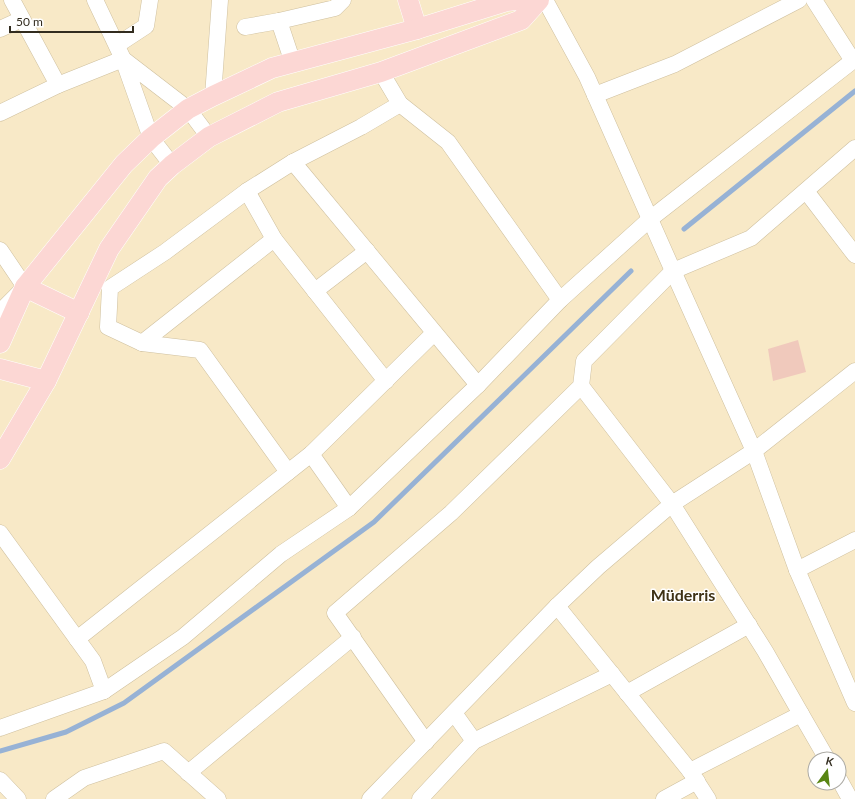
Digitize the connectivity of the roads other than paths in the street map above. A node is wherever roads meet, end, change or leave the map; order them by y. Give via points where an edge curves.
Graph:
1 (12, 0) edge
2 (95, 0) edge
3 (150, 0) edge
4 (220, 0) edge
5 (343, 0) edge
6 (408, 0) edge
7 (516, 0) edge
8 (539, 0) edge
9 (545, 0) edge
10 (799, 0) edge
11 (814, 0) edge
12 (22, 19) junction
13 (280, 21) junction
14 (245, 27) dead end
15 (0, 28) edge
16 (417, 29) junction
17 (120, 52) junction
18 (854, 60) edge
19 (293, 63) junction
20 (382, 72) junction
21 (58, 85) junction
22 (595, 95) junction
23 (213, 96) junction
24 (400, 104) junction
25 (188, 109) junction
26 (0, 113) edge
27 (209, 137) junction
28 (151, 138) junction
29 (855, 148) edge
30 (293, 162) junction
31 (172, 166) junction
32 (247, 191) junction
33 (806, 191) junction
34 (650, 219) junction
35 (274, 239) junction
36 (0, 250) edge
37 (367, 251) junction
38 (855, 255) edge
39 (673, 271) junction
40 (25, 287) junction
41 (315, 291) junction
42 (560, 300) junction
43 (0, 312) edge
44 (79, 313) junction
45 (434, 333) junction
46 (0, 343) edge
47 (142, 343) junction
48 (0, 369) edge
49 (855, 371) edge
50 (46, 381) junction
51 (386, 381) junction
52 (478, 386) junction
53 (581, 386) junction
54 (754, 451) junction
55 (311, 454) junction
56 (0, 459) edge
57 (288, 472) junction
58 (672, 504) junction
59 (349, 508) junction
60 (0, 533) edge
61 (855, 540) edge
62 (797, 570) junction
63 (557, 606) junction
64 (749, 625) junction
65 (353, 637) junction
66 (77, 639) junction
67 (612, 674) junction
68 (104, 691) junction
69 (627, 693) junction
70 (855, 703) edge
71 (454, 713) junction
72 (801, 714) junction
73 (0, 728) edge
74 (474, 741) junction
75 (426, 742) junction
76 (822, 751) edge
77 (188, 773) junction
78 (694, 776) junction
79 (0, 780) edge
80 (18, 799) edge
81 (54, 799) edge
82 (218, 799) edge
83 (370, 799) edge
84 (420, 799) edge
85 (664, 799) edge
86 (708, 799) edge

1 - 12 street
2 - 17 street
3 - 17 street via 146,26
4 - 23 street
5 - 13 street via 335,8
6 - 16 main road
7 - 16 main road
8 - 20 main road via 521,20
9 - 22 street
10 - 22 street via 675,64
11 - 18 street
12 - 15 street
12 - 21 street
13 - 14 street
13 - 19 street
16 - 19 main road
17 - 21 street
17 - 25 street
17 - 28 street
18 - 34 street
19 - 23 main road via 272,68
20 - 24 street
20 - 27 main road via 278,102
21 - 26 street
22 - 34 street
23 - 25 main road
24 - 30 street
24 - 42 street via 448,142
25 - 27 street
25 - 28 main road
27 - 31 main road
28 - 31 street
28 - 40 main road via 124,164
29 - 33 street
30 - 32 street
30 - 37 street
31 - 44 main road via 158,178 110,249
32 - 35 street
32 - 47 street via 165,252 110,288 108,327
33 - 38 street
33 - 39 street via 751,238
34 - 39 street
34 - 42 street
35 - 41 street
35 - 47 street
36 - 40 street
37 - 41 street
37 - 45 street
39 - 53 street via 584,361
39 - 54 street
40 - 43 street
40 - 44 main road
40 - 46 main road
41 - 51 street
42 - 52 street
44 - 50 main road
45 - 51 street
45 - 52 street
47 - 57 street via 200,350
48 - 50 main road
49 - 54 street
50 - 56 main road
51 - 55 street
52 - 59 street
53 - 58 street
53 - 65 street via 451,513 335,612
54 - 58 street
54 - 62 street
55 - 57 street
55 - 59 street
57 - 66 street
58 - 63 street
58 - 64 street
59 - 68 street via 281,554 183,637
60 - 66 street
61 - 62 street
62 - 70 street
63 - 67 street
63 - 71 street
64 - 69 street
64 - 72 street
65 - 75 street
65 - 77 street
66 - 68 street via 93,661
67 - 69 street
67 - 74 street
68 - 73 street
69 - 78 street
71 - 74 street
71 - 75 street
72 - 76 street
72 - 78 street
74 - 84 street
75 - 83 street
77 - 81 street via 164,751 84,778
77 - 82 street
78 - 85 street
78 - 86 street
79 - 80 street

